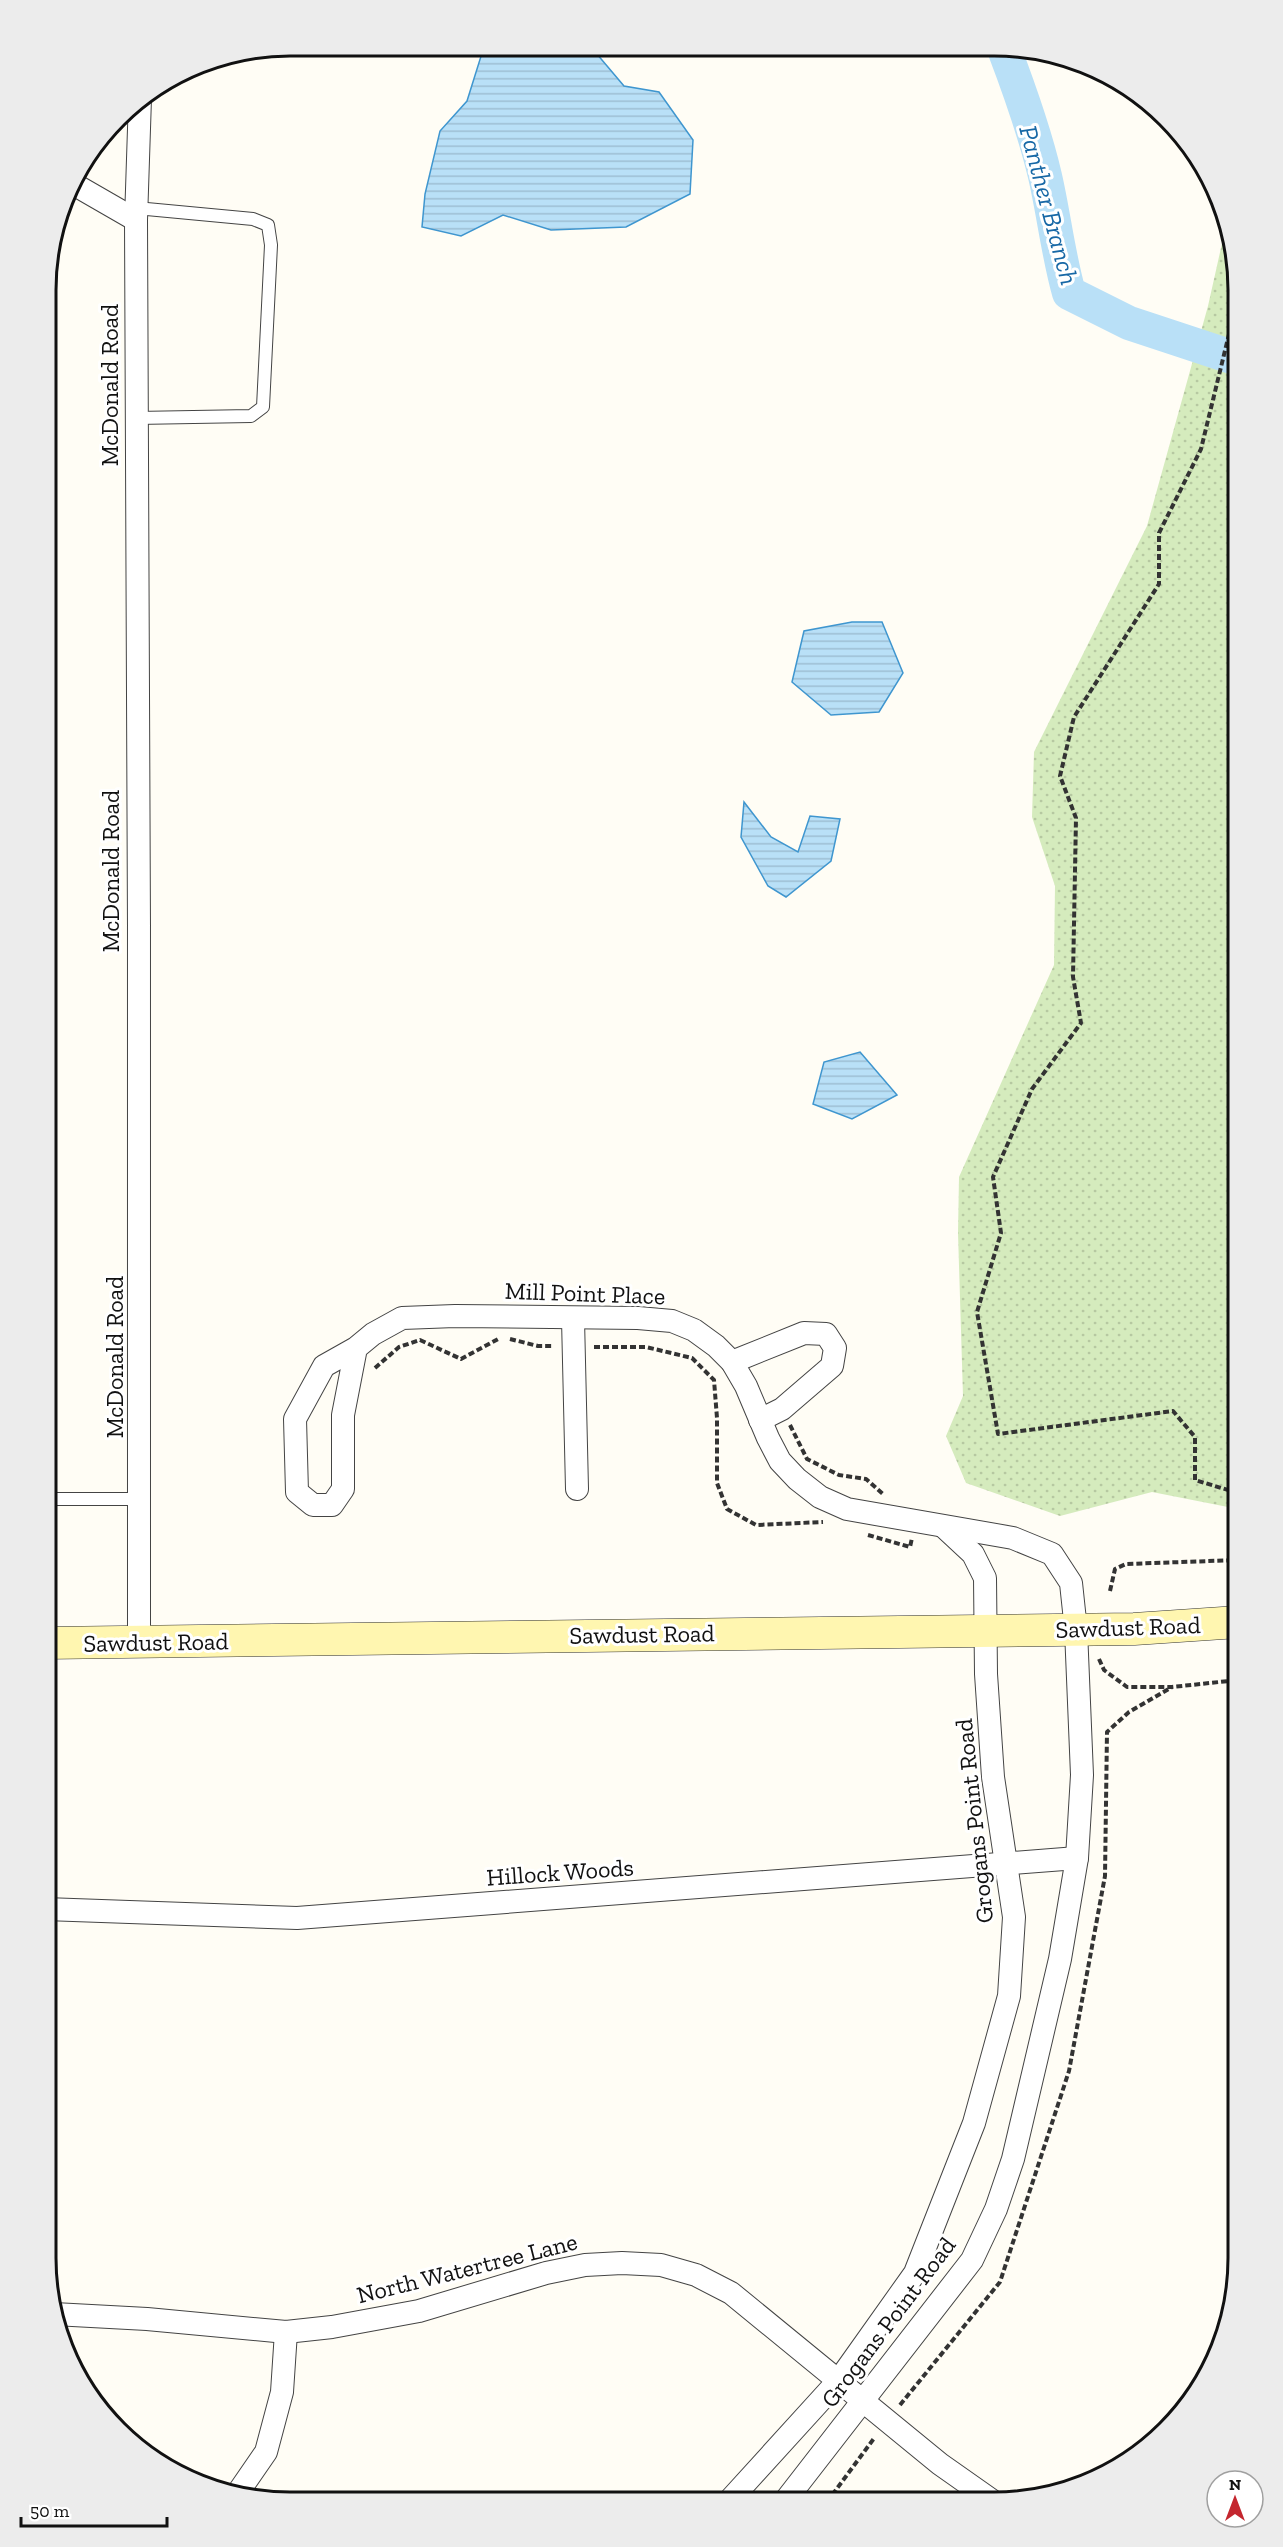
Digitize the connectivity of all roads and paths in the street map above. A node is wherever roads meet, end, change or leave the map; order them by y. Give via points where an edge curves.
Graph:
1 (140, 110) edge
2 (80, 187) edge
3 (136, 214) junction
4 (1228, 339) edge
5 (136, 418) junction
6 (573, 1319) junction
7 (574, 1347) junction
8 (356, 1348) junction
9 (732, 1362) junction
10 (375, 1368) dead end
11 (782, 1409) junction
12 (760, 1420) junction
13 (577, 1489) dead end
14 (1228, 1490) edge
15 (893, 1497) dead end
16 (56, 1499) edge
17 (140, 1499) junction
18 (829, 1522) dead end
19 (916, 1522) junction
20 (944, 1527) junction
21 (862, 1533) dead end
22 (1228, 1560) edge
23 (1110, 1591) dead end
24 (1228, 1622) edge
25 (985, 1629) junction
26 (1076, 1630) junction
27 (56, 1643) edge
28 (139, 1643) junction
29 (1097, 1656) dead end
30 (1228, 1681) edge
31 (1077, 1858) junction
32 (1007, 1863) junction
33 (56, 1910) edge
34 (62, 2314) edge
35 (286, 2332) junction
36 (839, 2380) junction
37 (863, 2400) junction
38 (242, 2487) edge
39 (737, 2492) edge
40 (792, 2492) edge
41 (980, 2492) edge

1 - 3 street, McDonald Road
2 - 3 street
3 - 5 street, McDonald Road
3 - 5 lane via 254,219 268,225 271,246 263,407 251,416
4 - 14 path via 1201,449 1160,533 1160,584 1074,717 1060,777 1076,818 1073,977 1081,1023 1032,1089 993,1177 1001,1233 977,1312 999,1434 1173,1411 1195,1437 1195,1480
5 - 17 street, McDonald Road
6 - 7 street
6 - 8 street, Mill Point Place via 402,1318
6 - 9 street, Mill Point Place via 672,1321 694,1330
7 - 10 path via 538,1346 499,1338 461,1359 420,1340 399,1347
7 - 13 street
7 - 18 path via 646,1347 692,1358 714,1380 717,1483 727,1509 756,1525
8 - 8 street, Mill Point Place via 324,1366 295,1419 297,1492 313,1505 332,1505 343,1490 343,1415
9 - 11 street via 804,1333 826,1334 835,1348 832,1366
9 - 12 street, Mill Point Place
11 - 12 street
11 - 15 path via 807,1459 839,1475 866,1479 884,1495
12 - 19 street, Mill Point Place via 780,1461 820,1497 846,1509
16 - 17 lane
17 - 28 street, McDonald Road
19 - 20 street, Mill Point Place
19 - 21 path via 910,1547
20 - 25 street via 973,1554 985,1578
20 - 26 street, Mill Point Place via 1012,1538 1052,1554 1071,1583
22 - 23 path via 1126,1564 1115,1569
24 - 26 street, Sawdust Road
25 - 26 street, Sawdust Road
25 - 28 street, Sawdust Road
25 - 32 street, Grogans Point Road via 993,1777
26 - 31 street, Grogans Point Road via 1082,1775
27 - 28 street, Sawdust Road
29 - 30 path via 1104,1670 1127,1687
31 - 32 street, Hillock Woods
31 - 37 street, Grogans Point Road via 1060,1959 1029,2096 996,2210 972,2260
32 - 33 street, Hillock Woods via 297,1918
32 - 36 street, Grogans Point Road via 1014,1917 1009,1996 974,2123 915,2273
34 - 35 street, North Watertree Lane
35 - 36 street, North Watertree Lane via 419,2311 585,2265 661,2265 696,2275 731,2293
35 - 38 street via 282,2392 266,2452
36 - 37 street, North Watertree Lane
36 - 39 street, Grogans Point Road
37 - 40 street, Grogans Point Road
37 - 41 street, North Watertree Lane

